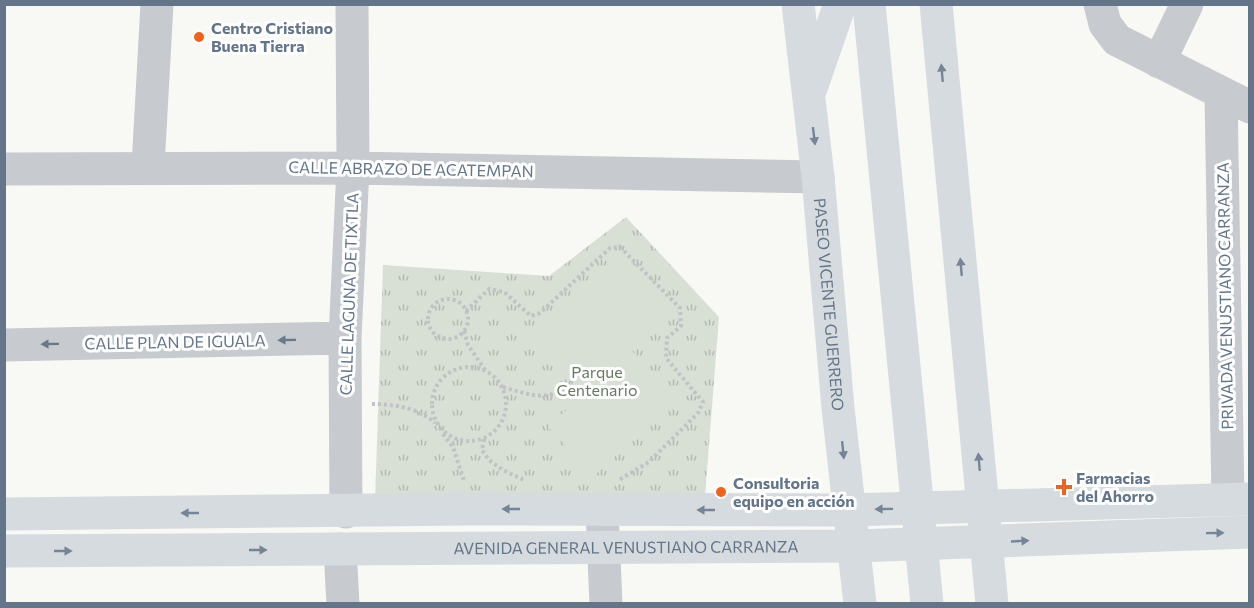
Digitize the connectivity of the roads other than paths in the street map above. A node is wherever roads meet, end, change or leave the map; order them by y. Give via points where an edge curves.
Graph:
1 (157, 4) edge
2 (352, 4) edge
3 (798, 4) edge
4 (840, 4) edge
5 (868, 4) edge
6 (936, 4) edge
7 (1186, 4) edge
8 (1100, 9) edge
9 (1159, 62) junction
10 (809, 96) junction
11 (1235, 100) edge
12 (148, 167) junction
13 (353, 168) junction
14 (4, 169) edge
15 (818, 177) junction
16 (345, 338) junction
17 (4, 345) edge
18 (608, 496) junction
19 (1239, 499) edge
20 (984, 505) junction
21 (919, 508) junction
22 (848, 510) junction
23 (346, 512) junction
24 (4, 514) edge
25 (1250, 532) edge
26 (987, 543) junction
27 (921, 544) junction
28 (604, 546) junction
29 (855, 546) junction
30 (340, 549) junction
31 (4, 551) edge
32 (343, 603) edge
33 (606, 603) edge
34 (860, 603) edge
35 (927, 603) edge
36 (992, 603) edge

1 - 12 street
2 - 13 street, CALLE LAGUNA DE TIXTLA
3 - 10 main road, PASEO VICENTE GUERRERO
4 - 10 main road
5 - 21 main road
20 -> 6 main road
7 - 9 street
8 - 9 street via 1110,33
9 - 11 street
10 -> 15 main road, PASEO VICENTE GUERRERO
11 - 19 street, PRIVADA VENUSTIANO CARRANZA
12 - 13 street, CALLE ABRAZO DE ACATEMPAN
12 - 14 street, CALLE ABRAZO DE ACATEMPAN
13 - 15 street, CALLE ABRAZO DE ACATEMPAN
13 - 16 street, CALLE LAGUNA DE TIXTLA
15 -> 22 main road, PASEO VICENTE GUERRERO
16 -> 17 street, CALLE PLAN DE IGUALA
16 - 23 street, CALLE LAGUNA DE TIXTLA
22 -> 18 main road
18 -> 23 main road via 467,509
18 - 28 street
19 - 20 main road
20 - 21 main road
20 - 26 main road
21 -> 22 main road
21 - 27 main road
22 - 29 main road, PASEO VICENTE GUERRERO
23 -> 24 main road
26 -> 25 main road, AVENIDA GENERAL VENUSTIANO CARRANZA
26 - 27 main road, AVENIDA GENERAL VENUSTIANO CARRANZA
26 - 36 main road
27 - 29 main road, AVENIDA GENERAL VENUSTIANO CARRANZA
27 - 35 main road
28 - 29 main road, AVENIDA GENERAL VENUSTIANO CARRANZA
28 - 30 main road, AVENIDA GENERAL VENUSTIANO CARRANZA
28 - 33 street
29 - 34 main road, PASEO VICENTE GUERRERO
31 -> 30 main road, AVENIDA GENERAL VENUSTIANO CARRANZA
30 - 32 street

